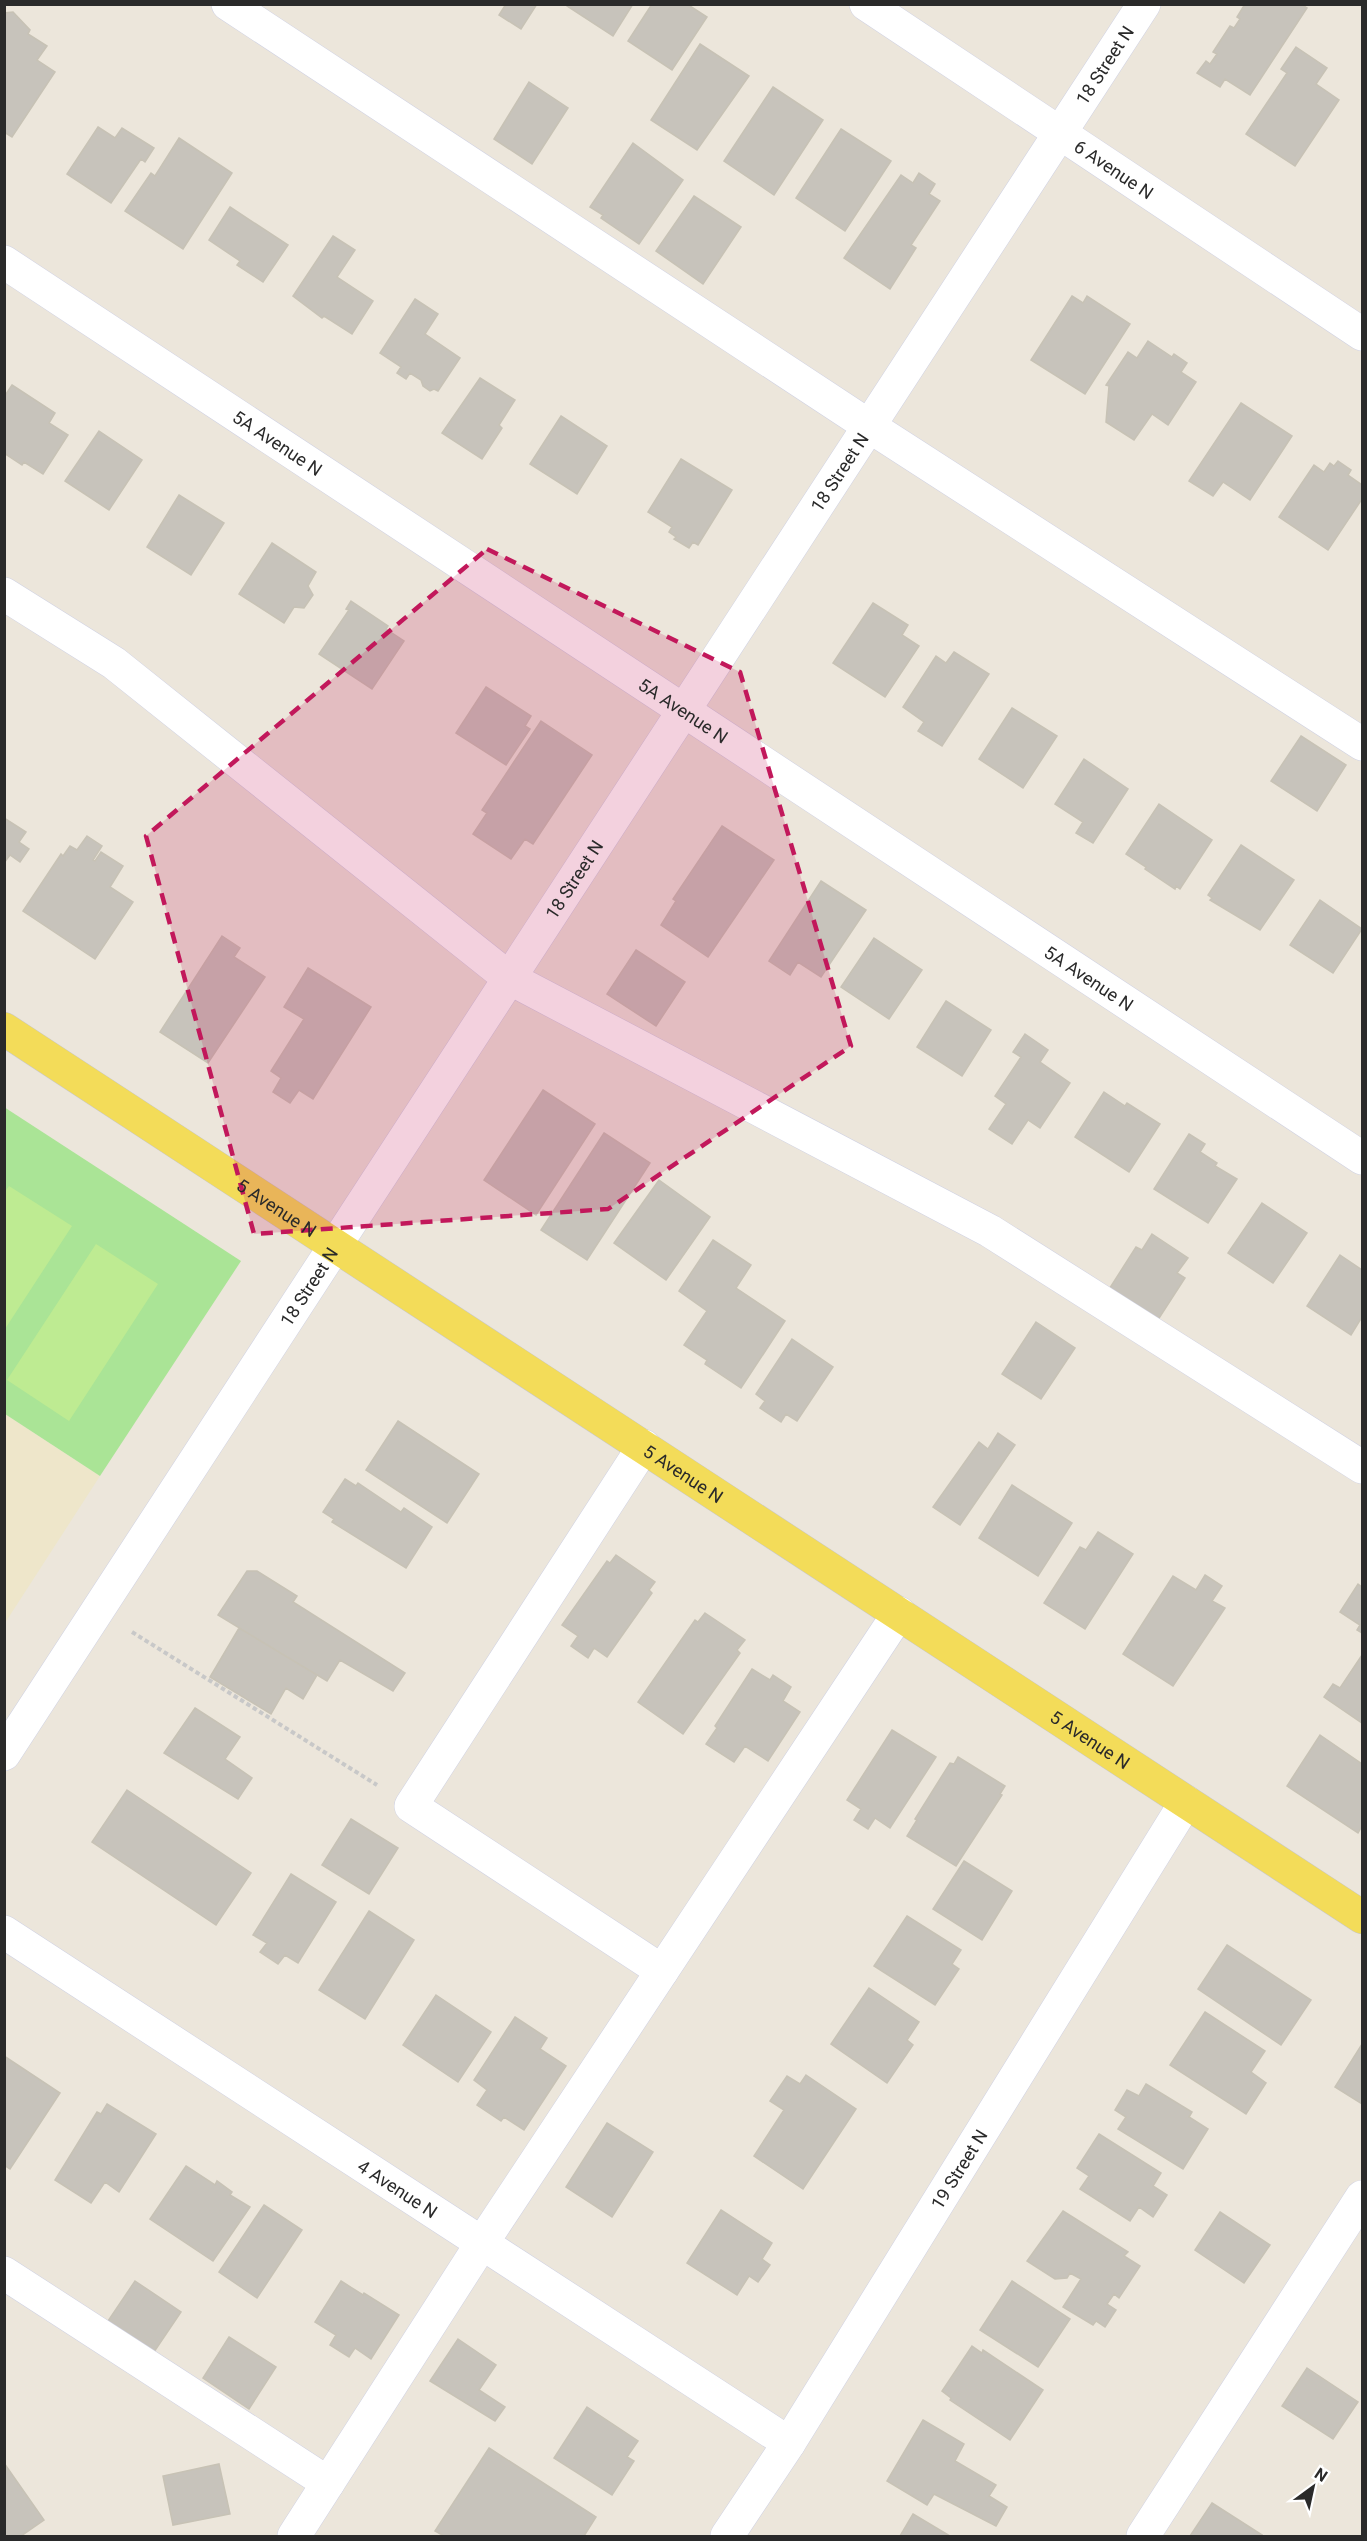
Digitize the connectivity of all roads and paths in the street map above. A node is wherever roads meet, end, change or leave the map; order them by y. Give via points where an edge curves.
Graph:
1 (228, 4) edge
2 (866, 4) edge
3 (1144, 4) edge
4 (1060, 133) junction
5 (4, 262) edge
6 (1362, 334) edge
7 (869, 426) junction
8 (4, 594) edge
9 (684, 710) junction
10 (1362, 744) edge
11 (509, 978) junction
12 (4, 1029) edge
13 (1362, 1158) edge
14 (336, 1246) junction
15 (644, 1446) junction
16 (1362, 1467) edge
17 (99, 1611) junction
18 (899, 1613) junction
19 (4, 1754) edge
20 (1186, 1802) junction
21 (411, 1806) junction
22 (1362, 1917) edge
23 (4, 1932) edge
24 (662, 1971) junction
25 (1362, 2197) edge
26 (482, 2243) junction
27 (4, 2273) edge
28 (789, 2443) junction
29 (328, 2483) junction
30 (294, 2536) edge
31 (728, 2536) edge
32 (1143, 2536) edge

1 - 7 street
2 - 4 street, 6 Avenue N
3 - 4 street, 18 Street N
4 - 6 street, 6 Avenue N
4 - 7 street, 18 Street N
5 - 9 street, 5A Avenue N
7 - 9 street, 18 Street N
7 - 10 street
8 - 11 street via 114,663
9 - 11 street, 18 Street N
9 - 13 street, 5A Avenue N
11 - 14 street, 18 Street N
11 - 16 street via 990,1231
12 - 14 main road, 5 Avenue N
14 - 15 main road, 5 Avenue N
14 - 17 street, 18 Street N
15 - 18 main road, 5 Avenue N
15 - 21 street
17 - 19 street, 18 Street N
17 - 21 path
18 - 20 main road, 5 Avenue N
18 - 24 street
20 - 22 main road, 5 Avenue N
20 - 28 street, 19 Street N
21 - 24 street
23 - 26 street, 4 Avenue N
24 - 26 street
25 - 32 street
26 - 28 street, 4 Avenue N
26 - 29 street
27 - 29 street
28 - 31 street, 19 Street N
29 - 30 street

